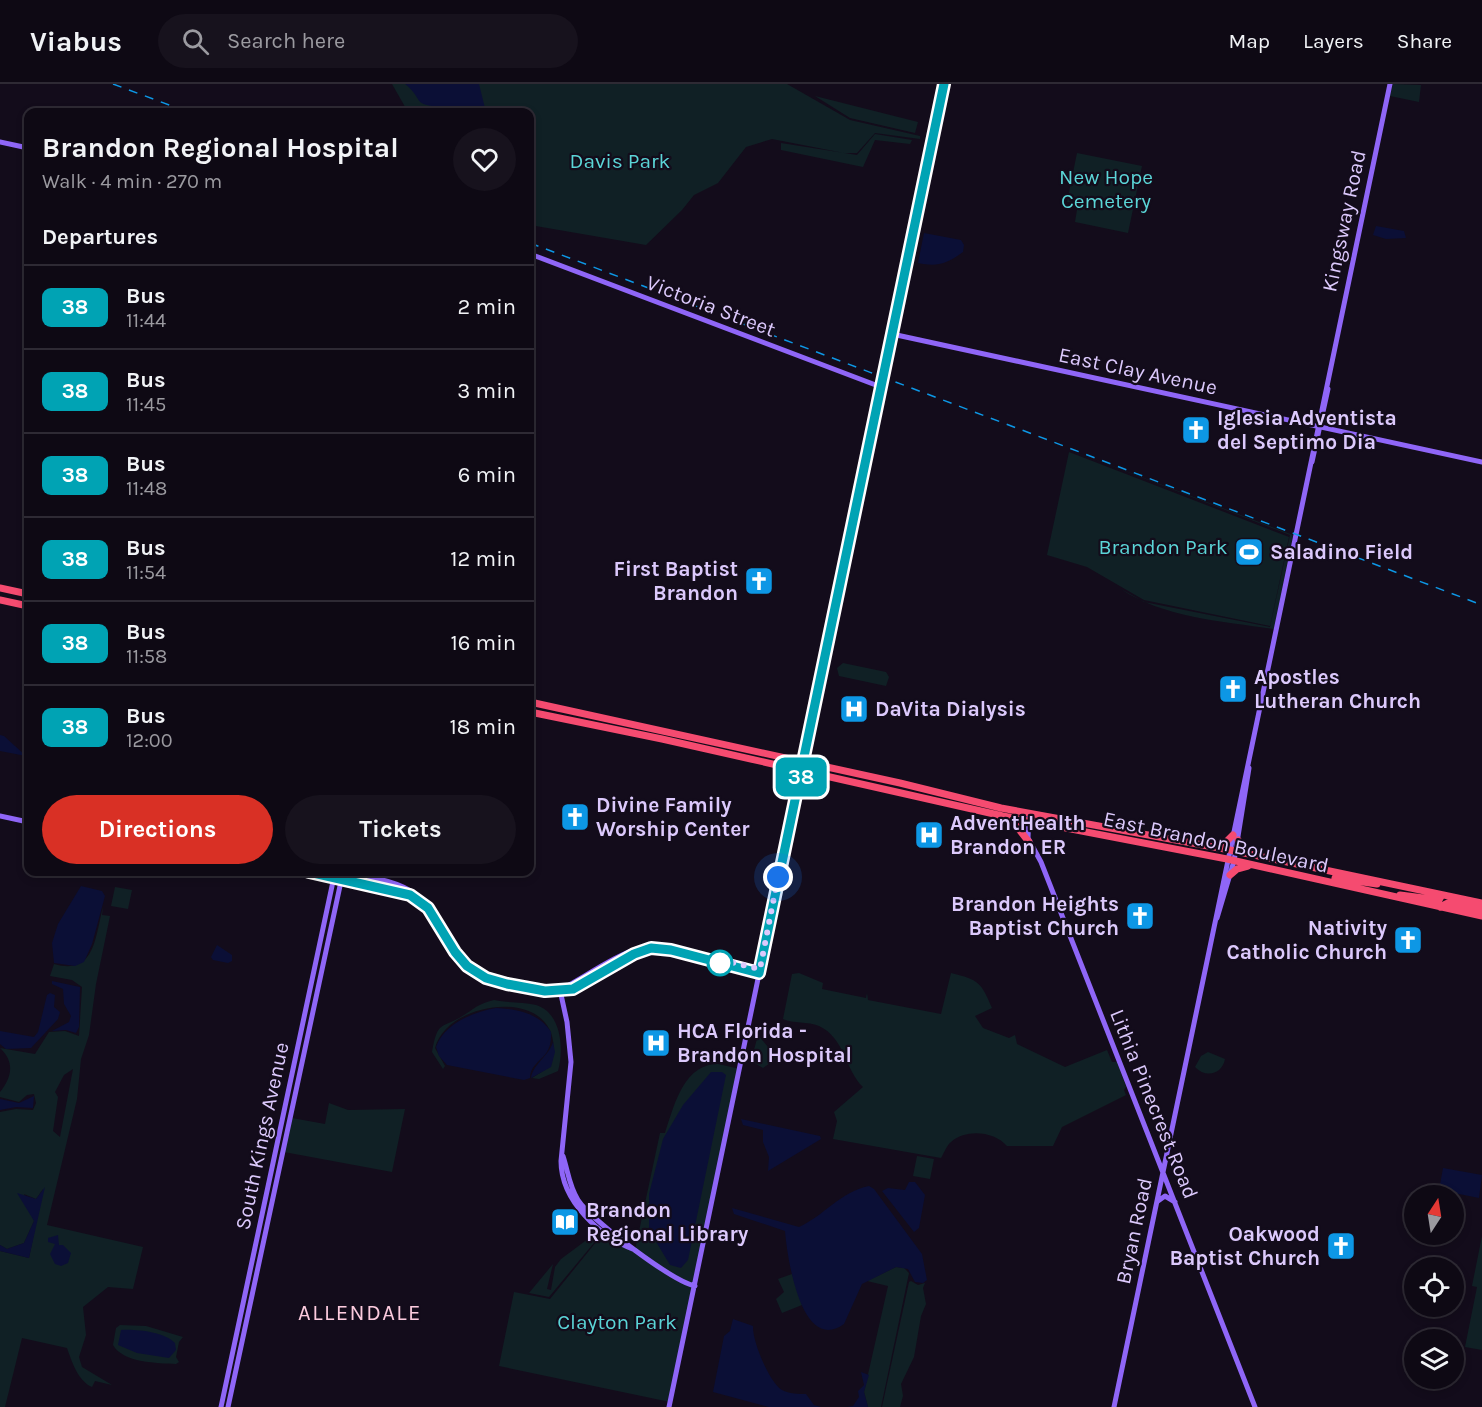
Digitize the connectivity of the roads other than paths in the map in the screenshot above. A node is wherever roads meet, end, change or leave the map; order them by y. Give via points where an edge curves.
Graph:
1 (944, 84) edge
2 (1390, 84) edge
3 (0, 142) edge
4 (24, 147) edge
5 (534, 256) edge
6 (892, 334) junction
7 (881, 387) junction
8 (1319, 426) junction
9 (1482, 462) edge
10 (0, 590) edge
11 (24, 593) edge
12 (0, 600) edge
13 (24, 605) edge
14 (534, 703) edge
15 (534, 713) edge
16 (662, 735) junction
17 (803, 766) junction
18 (0, 816) edge
19 (1010, 818) junction
20 (1028, 818) junction
21 (24, 821) edge
22 (1235, 837) junction
23 (1029, 842) junction
24 (1212, 846) junction
25 (1233, 850) junction
26 (1247, 853) junction
27 (1230, 860) junction
28 (1253, 865) junction
29 (1230, 875) junction
30 (339, 876) edge
31 (340, 876) edge
32 (347, 876) edge
33 (1335, 878) dead end
34 (1383, 882) junction
35 (1442, 895) junction
36 (1395, 897) junction
37 (329, 902) junction
38 (1482, 903) edge
39 (1440, 907) junction
40 (1482, 909) edge
41 (1482, 916) edge
42 (1214, 928) junction
43 (326, 949) junction
44 (759, 971) junction
45 (560, 990) junction
46 (1169, 1146) junction
47 (1153, 1148) junction
48 (1163, 1173) junction
49 (1157, 1202) junction
50 (1176, 1203) junction
51 (694, 1286) junction
52 (221, 1407) edge
53 (228, 1407) edge
54 (669, 1407) edge
55 (1114, 1407) edge
56 (1255, 1407) edge

1 - 6 street
2 - 8 street, Kingsway Road
3 - 4 street
5 - 7 street, Victoria Street
6 - 7 street
6 - 8 street, East Clay Avenue
7 - 17 street
8 - 9 street, East Clay Avenue
8 - 22 street, Kingsway Road
10 - 11 highway
12 - 13 highway
14 - 16 highway
15 - 16 highway
16 - 17 highway
16 - 17 highway via 682,739 687,736
17 - 19 highway, East Brandon Boulevard
17 - 20 highway, East Brandon Boulevard
17 - 44 street
18 - 21 street
19 - 20 highway, East Brandon Boulevard
19 - 23 highway
20 - 23 street, Lithia Pinecrest Road
20 - 24 highway, East Brandon Boulevard
20 - 27 highway, East Brandon Boulevard
22 - 24 highway
22 - 25 street, Kingsway Road
22 - 26 highway
23 - 47 street, Lithia Pinecrest Road via 1041,862
24 - 25 highway, East Brandon Boulevard
25 - 26 highway, East Brandon Boulevard
25 - 27 street, Kingsway Road
26 - 34 highway, East Brandon Boulevard
27 - 28 highway, East Brandon Boulevard
27 - 29 street
27 - 42 street, Bryan Road
28 - 29 highway
28 - 36 highway, East Brandon Boulevard
29 - 42 street
30 - 37 street, South Kings Avenue
31 - 43 street, South Kings Avenue
32 - 45 street via 402,891 428,908 455,952 486,978 539,990
33 - 34 highway via 1366,885
34 - 35 highway, East Brandon Boulevard
35 - 36 highway via 1438,900 1413,895
35 - 38 highway, East Brandon Boulevard
36 - 39 highway, East Brandon Boulevard
37 - 43 street via 323,942
37 - 52 street, South Kings Avenue
39 - 40 highway via 1448,903
39 - 41 highway, East Brandon Boulevard
42 - 46 street, Bryan Road
43 - 53 street, South Kings Avenue
44 - 45 street via 651,948 601,971 578,987
44 - 51 street
45 - 51 street via 570,1052 561,1167 564,1182 578,1207 595,1223 677,1280
46 - 47 street via 1161,1151
46 - 48 street, Bryan Road
47 - 48 street, Lithia Pinecrest Road
48 - 49 street, Bryan Road
48 - 50 street, Lithia Pinecrest Road
49 - 50 street via 1166,1196
49 - 55 street, Bryan Road
50 - 56 street, Lithia Pinecrest Road
51 - 54 street

